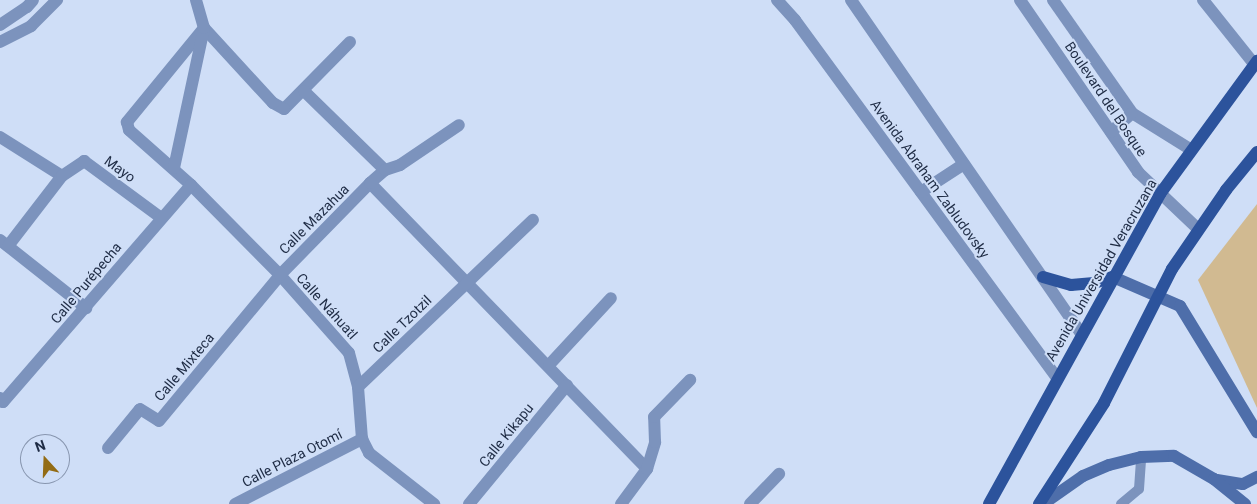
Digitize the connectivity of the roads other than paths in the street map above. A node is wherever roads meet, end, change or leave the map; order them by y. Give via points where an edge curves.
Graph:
1 (33, 0) edge
2 (57, 0) edge
3 (196, 0) edge
4 (777, 0) edge
5 (851, 0) edge
6 (1020, 0) edge
7 (1053, 0) edge
8 (1203, 0) edge
9 (0, 25) edge
10 (204, 28) junction
11 (0, 42) edge
12 (350, 42) dead end
13 (1256, 61) edge
14 (304, 91) junction
15 (1132, 114) junction
16 (459, 125) dead end
17 (1111, 132) junction
18 (0, 137) edge
19 (1190, 149) junction
20 (1257, 152) edge
21 (964, 164) junction
22 (174, 168) junction
23 (385, 170) junction
24 (62, 176) junction
25 (370, 183) junction
26 (191, 185) junction
27 (921, 192) junction
28 (1160, 194) junction
29 (160, 217) junction
30 (532, 220) dead end
31 (1198, 228) junction
32 (4, 243) edge
33 (280, 275) junction
34 (1043, 277) junction
35 (1113, 277) junction
36 (466, 282) junction
37 (1160, 295) junction
38 (611, 298) dead end
39 (86, 308) junction
40 (1082, 335) junction
41 (549, 366) junction
42 (1057, 378) junction
43 (690, 380) dead end
44 (567, 385) junction
45 (358, 387) junction
46 (2, 400) edge
47 (1257, 432) edge
48 (362, 439) junction
49 (108, 448) dead end
50 (1141, 457) junction
51 (647, 469) junction
52 (779, 474) dead end
53 (1257, 477) edge
54 (1214, 480) junction
55 (624, 503) edge
56 (235, 504) edge
57 (434, 504) edge
58 (469, 504) edge
59 (750, 504) edge
60 (989, 504) edge
61 (1039, 504) edge
62 (1043, 504) edge
63 (1121, 504) edge
64 (1245, 504) edge

1 - 9 street
2 - 11 street via 32,26
3 - 10 street
4 - 27 street, Avenida Abraham Zabludovsky
5 - 21 street
6 - 17 street, Boulevard del Bosque
7 - 15 street, Boulevard del Bosque
8 - 13 street
10 - 14 street via 284,110
10 - 22 street
10 - 22 street, Calle Náhuatl via 128,122 129,130
12 - 14 street
13 - 19 main road, Avenida Universidad Veracruzana
14 - 23 street
15 - 17 street
15 - 19 street, Boulevard del Bosque
16 - 23 street, Calle Mazahua via 400,165
17 - 28 street, Boulevard del Bosque via 1138,172
18 - 24 street
19 - 28 main road, Avenida Universidad Veracruzana
20 - 31 main road
21 - 27 street
21 - 34 street
22 - 26 street, Calle Náhuatl
23 - 25 street, Calle Mazahua
24 - 29 street, Mayo via 84,161
24 - 32 street
25 - 33 street, Calle Mazahua
25 - 36 street
26 - 29 street, Calle Purépecha
26 - 33 street, Calle Náhuatl
27 - 42 street, Avenida Abraham Zabludovsky
28 - 31 street, Boulevard del Bosque
28 - 35 main road, Avenida Universidad Veracruzana
29 - 39 street, Calle Purépecha
30 - 36 street, Calle Tzotzil
31 - 37 main road
32 - 39 street
33 - 45 street, Calle Náhuatl via 349,352
33 - 49 street, Calle Mixteca via 159,422 140,409
34 - 35 main road via 1071,285
34 - 40 street
35 - 37 main road
35 - 40 main road, Avenida Universidad Veracruzana
36 - 41 street
36 - 45 street, Calle Tzotzil
37 - 47 main road via 1180,306
37 - 61 main road via 1104,403
38 - 41 street
39 - 46 street, Calle Purépecha
40 - 42 main road, Avenida Universidad Veracruzana
41 - 44 street
42 - 60 main road, Avenida Universidad Veracruzana
43 - 51 street via 654,417 655,442
44 - 51 street
44 - 58 street, Calle Kikapu
45 - 48 street, Calle Náhuatl
48 - 56 street, Calle Plaza Otomí
48 - 57 street via 369,453
50 - 54 main road via 1174,456
50 - 62 main road via 1083,476
50 - 63 lane via 1139,489
51 - 55 street
52 - 59 street
53 - 54 main road via 1243,484
54 - 64 main road

